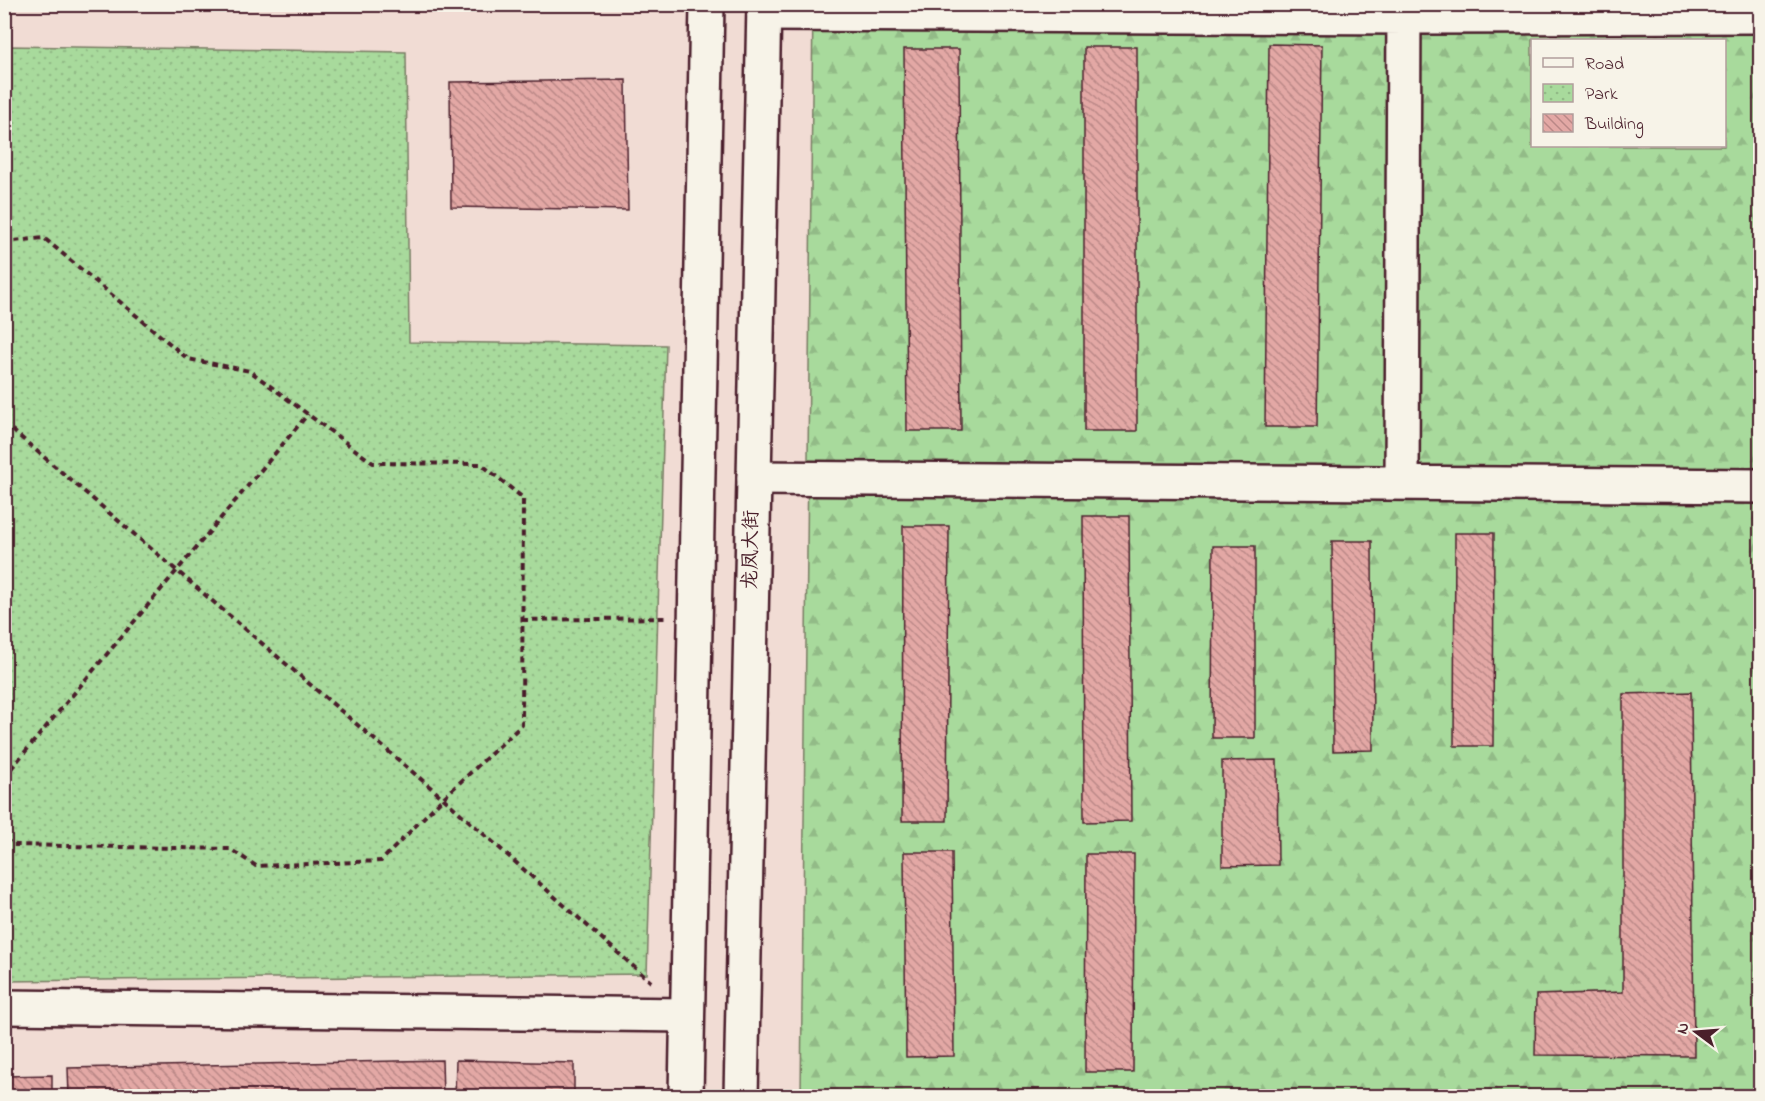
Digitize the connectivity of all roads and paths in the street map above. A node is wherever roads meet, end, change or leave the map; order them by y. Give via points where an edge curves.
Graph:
1 (707, 4) edge
2 (764, 9) edge
3 (1405, 11) edge
4 (1761, 16) edge
5 (4, 242) edge
6 (308, 414) junction
7 (4, 423) edge
8 (754, 478) junction
9 (1402, 483) junction
10 (1761, 486) edge
11 (177, 571) junction
12 (695, 617) junction
13 (522, 620) junction
14 (4, 777) edge
15 (443, 798) junction
16 (4, 838) edge
17 (652, 984) dead end
18 (4, 1007) edge
19 (687, 1015) junction
20 (686, 1096) edge
21 (741, 1096) edge

1 - 12 street
2 - 3 street
2 - 8 street, 龙凤大街
3 - 4 street
3 - 9 street
5 - 6 path via 44,238 188,359 250,371
6 - 11 path
6 - 13 path via 374,463 481,464 523,498
7 - 11 path
8 - 9 street
8 - 21 street, 龙凤大街
9 - 10 street
11 - 14 path
11 - 15 path
12 - 13 path
12 - 19 street
13 - 15 path via 522,725
15 - 16 path via 381,861 256,866 230,849 13,845
15 - 17 path
18 - 19 street
19 - 20 street

